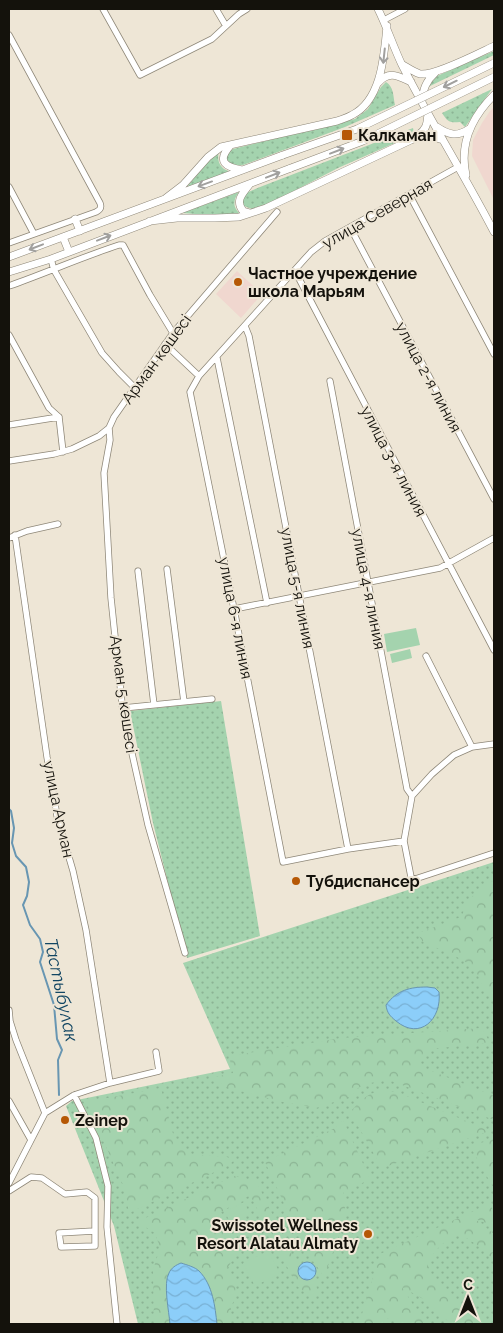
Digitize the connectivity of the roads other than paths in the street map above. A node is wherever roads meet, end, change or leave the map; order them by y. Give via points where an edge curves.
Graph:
1 (103, 9) edge
2 (216, 9) edge
3 (247, 9) edge
4 (378, 9) edge
5 (405, 9) edge
6 (385, 23) junction
7 (226, 26) junction
8 (9, 35) edge
9 (494, 46) edge
10 (494, 63) edge
11 (402, 64) junction
12 (436, 72) junction
13 (494, 78) edge
14 (412, 82) junction
15 (377, 85) junction
16 (494, 95) edge
17 (422, 102) junction
18 (428, 113) junction
19 (436, 126) junction
20 (469, 129) junction
21 (411, 140) junction
22 (443, 140) junction
23 (231, 145) junction
24 (458, 166) junction
25 (243, 170) junction
26 (468, 182) junction
27 (250, 184) junction
28 (9, 186) edge
29 (409, 194) junction
30 (166, 198) junction
31 (278, 212) dead end
32 (250, 214) junction
33 (75, 219) junction
34 (150, 221) junction
35 (350, 227) junction
36 (80, 231) junction
37 (494, 232) edge
38 (34, 234) junction
39 (62, 237) junction
40 (9, 243) edge
41 (86, 246) junction
42 (69, 252) junction
43 (89, 255) junction
44 (9, 257) edge
45 (51, 259) junction
46 (54, 270) junction
47 (295, 271) junction
48 (9, 272) edge
49 (9, 286) edge
50 (245, 326) junction
51 (173, 333) junction
52 (9, 335) edge
53 (165, 344) junction
54 (494, 354) edge
55 (216, 358) junction
56 (200, 376) junction
57 (330, 381) dead end
58 (134, 387) junction
59 (59, 417) junction
60 (9, 425) edge
61 (109, 428) junction
62 (63, 452) junction
63 (9, 461) edge
64 (494, 499) edge
65 (58, 524) dead end
66 (15, 535) junction
67 (9, 538) edge
68 (494, 538) edge
69 (448, 564) junction
70 (167, 569) dead end
71 (138, 571) dead end
72 (368, 582) junction
73 (300, 596) junction
74 (267, 603) junction
75 (234, 609) junction
76 (494, 650) edge
77 (426, 656) dead end
78 (212, 699) dead end
79 (184, 702) junction
80 (154, 705) junction
81 (123, 708) junction
82 (494, 744) edge
83 (472, 747) junction
84 (412, 796) junction
85 (404, 841) junction
86 (348, 849) junction
87 (494, 853) edge
88 (185, 953) dead end
89 (9, 1010) edge
90 (156, 1052) dead end
91 (110, 1082) junction
92 (74, 1095) junction
93 (9, 1101) edge
94 (45, 1113) junction
95 (31, 1140) junction
96 (9, 1183) edge
97 (9, 1191) edge
98 (94, 1231) junction
99 (117, 1324) edge

1 - 7 street via 140,75 212,38
2 - 7 street
3 - 7 street
4 - 6 main road
5 - 6 street
6 - 11 main road
6 -> 15 main road via 383,64
8 - 33 street via 100,204 100,210
9 - 12 main road
10 -> 25 main road, bridge via 357,129
11 - 12 main road via 421,74
11 - 14 main road
12 - 17 main road via 426,83
27 -> 13 main road, bridge via 363,141
14 - 15 main road via 390,75
14 - 17 main road
15 - 23 main road via 368,101 352,115
16 - 20 main road
17 - 18 main road
18 - 19 main road
18 - 21 main road via 424,132
19 - 20 main road via 442,131 457,134
19 - 22 main road
20 - 26 main road via 464,159
21 - 22 main road via 426,135
21 - 32 main road
22 - 24 main road
23 - 25 main road via 223,156 225,164
23 - 30 main road via 214,152
24 - 26 main road
24 - 29 street, улица Северная
25 -> 30 main road
26 - 37 main road
27 - 32 main road via 239,204
27 - 34 main road
28 - 38 street
29 - 35 street, улица Северная
29 - 54 street
30 - 36 main road
31 - 51 street, Арман көшесі
32 - 34 main road via 230,218
33 - 36 main road
33 - 38 street
41 -> 34 main road
35 - 47 street, улица Северная via 311,252
35 - 64 street, улица 2-я линия
36 - 39 main road
38 - 40 street
39 - 42 main road
39 -> 44 main road
41 - 42 main road
41 - 43 street
42 - 45 main road
43 - 46 street
43 - 51 street via 123,245
45 - 46 street
45 - 48 main road
46 - 49 street
46 - 58 street via 102,353
47 - 50 street, улица Северная
47 - 69 street, улица 3-я линия
50 - 55 street, улица Северная
50 - 73 street, улица 5-я линия
51 - 53 street, Арман көшесі
52 - 59 street via 49,408
53 - 56 street
53 - 58 street, Арман көшесі
55 - 56 street, улица Северная
55 - 74 street
56 - 75 street, улица 6-я линия via 190,392
57 - 72 street, улица 4-я линия
58 - 61 street, Арман көшесі
59 - 60 street
59 - 62 street
61 - 62 street, Арман көшесі
61 - 81 street, Арман 5 көшесі via 104,473 111,598
62 - 63 street, Арман көшесі
65 - 66 street
66 - 67 street
66 - 91 street, улица Арман via 50,777 86,930
68 - 69 street
69 - 72 street
69 - 76 street, улица 3-я линия
70 - 79 street
71 - 80 street
72 - 73 street
72 - 84 street, улица 4-я линия via 408,789
73 - 74 street
73 - 86 street, улица 5-я линия
74 - 75 street
75 - 86 street, улица 6-я линия via 283,862
77 - 83 street
78 - 79 street
79 - 80 street
80 - 81 street
81 - 88 street, Арман 5 көшесі via 148,825
82 - 83 street
83 - 84 street via 454,755
84 - 85 street
85 - 86 street
85 - 87 street via 411,877 415,879
89 - 94 street via 16,1040
90 - 91 street via 159,1071
91 - 92 street
92 - 94 street
92 - 99 street via 96,1138 108,1186 107,1227
93 - 95 street
94 - 95 street
95 - 96 street
97 - 98 street via 31,1177 42,1178 65,1194 87,1192 94,1198
98 - 98 street via 59,1233 60,1248 94,1246

